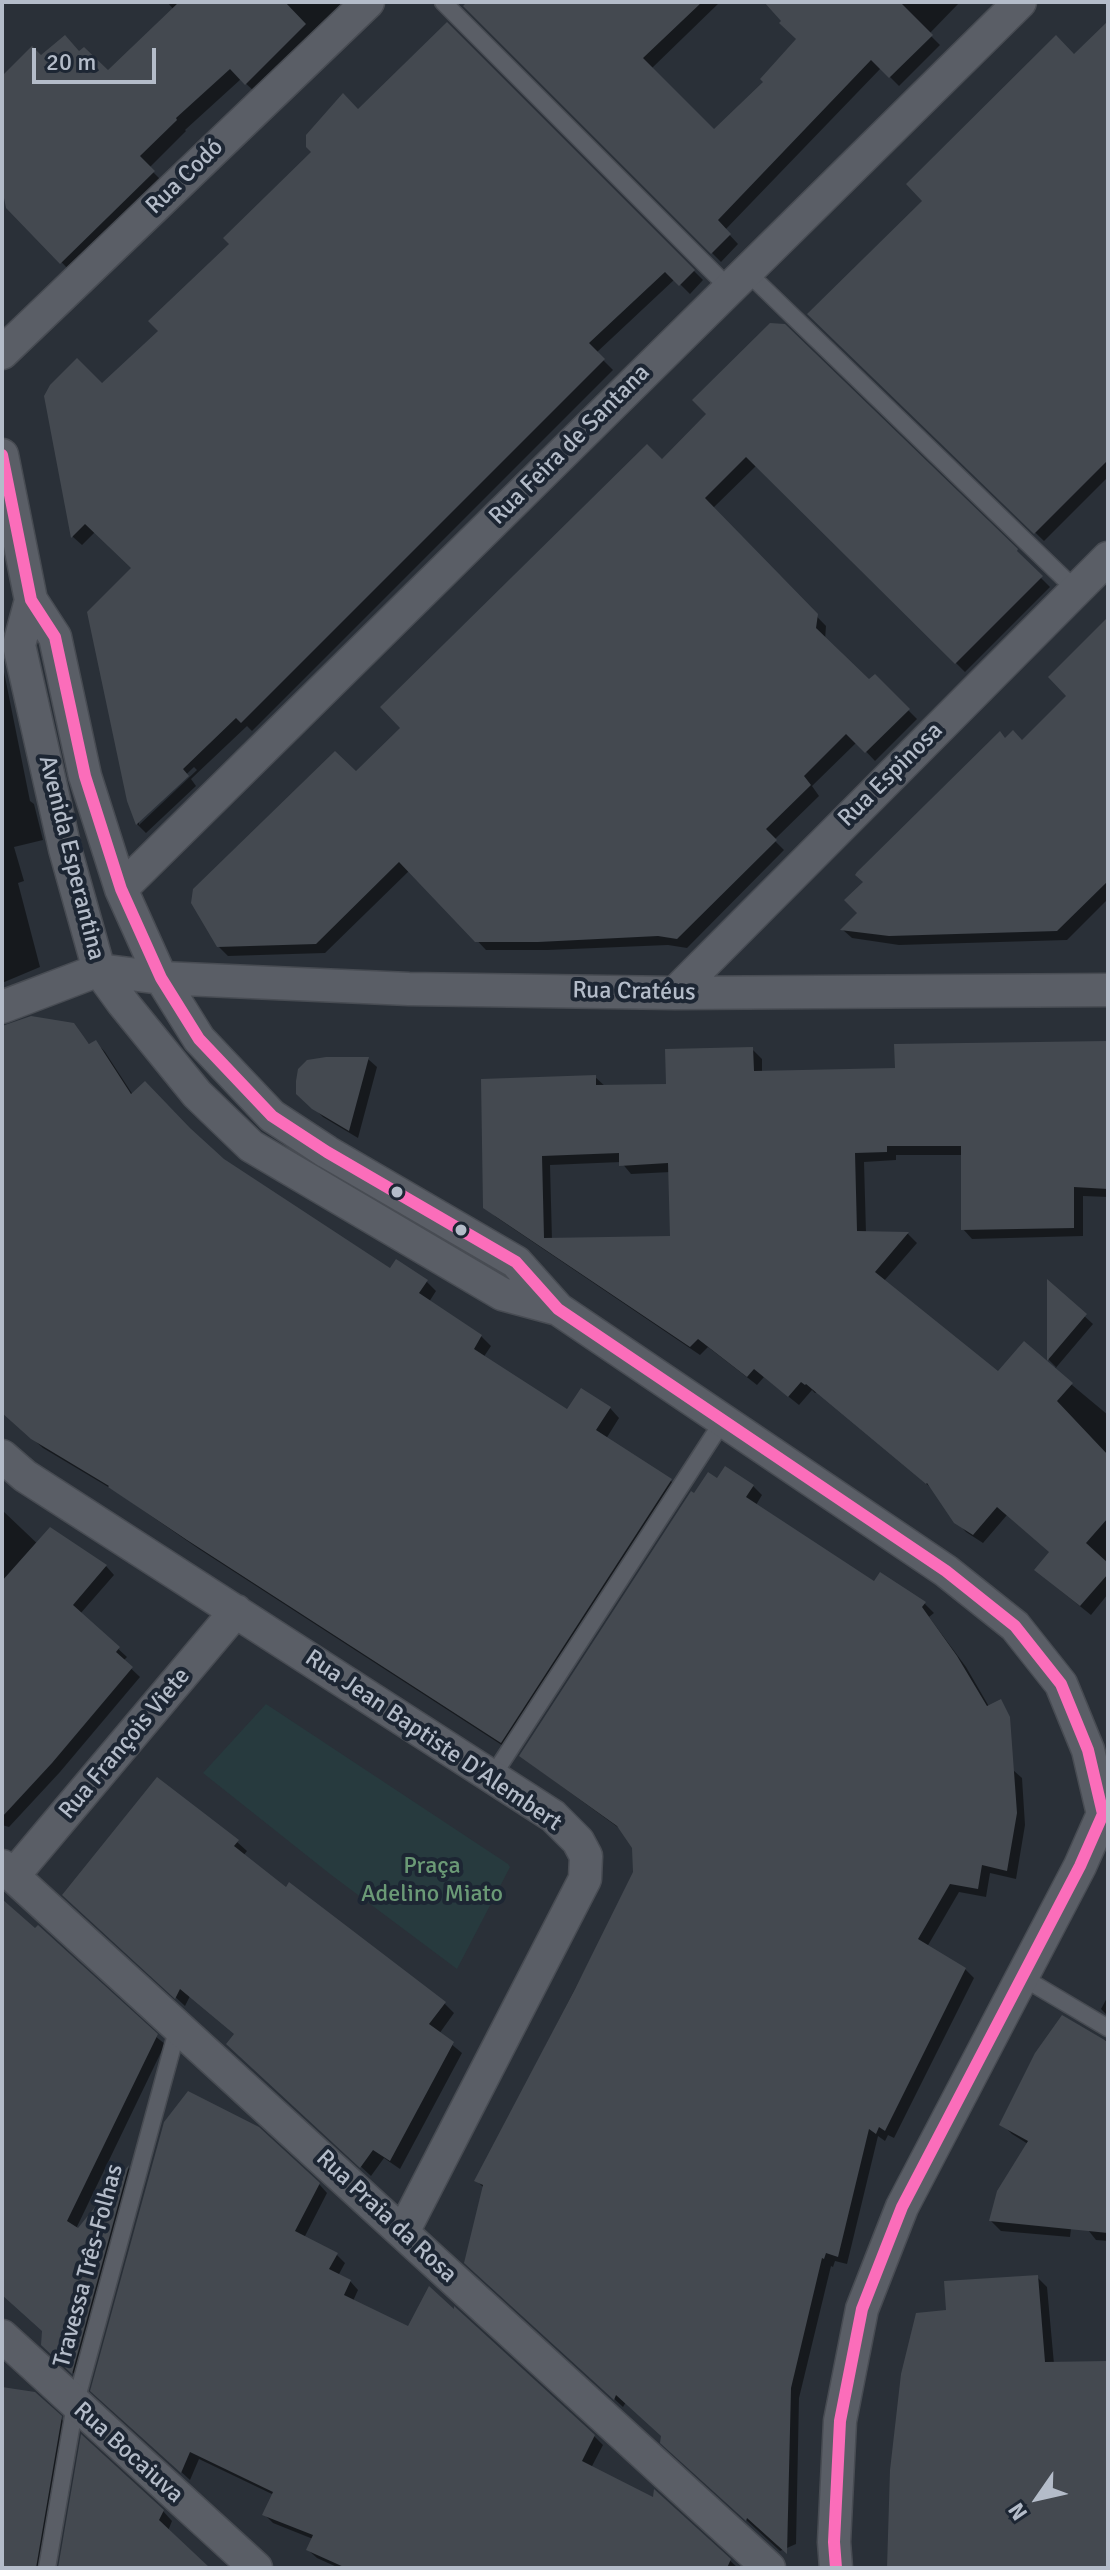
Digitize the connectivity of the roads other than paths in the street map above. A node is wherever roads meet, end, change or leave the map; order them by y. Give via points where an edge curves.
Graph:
1 (368, 2) edge
2 (443, 2) edge
3 (1020, 2) edge
4 (738, 280) junction
5 (2, 353) edge
6 (2, 455) edge
7 (1108, 558) edge
8 (1076, 590) junction
9 (31, 600) junction
10 (121, 889) junction
11 (99, 970) junction
12 (161, 978) junction
13 (1108, 990) edge
14 (675, 993) junction
15 (2, 1007) edge
16 (558, 1309) junction
17 (723, 1421) junction
18 (2, 1456) edge
19 (236, 1611) junction
20 (492, 1777) junction
21 (1106, 1812) edge
22 (8, 1871) edge
23 (1022, 1977) junction
24 (178, 2027) junction
25 (1108, 2028) edge
26 (403, 2232) junction
27 (2, 2336) edge
28 (75, 2405) junction
29 (47, 2568) edge
30 (256, 2568) edge
31 (769, 2568) edge
32 (836, 2568) edge

1 - 5 street, Rua Codó
2 - 4 lane
3 - 4 street, Rua Feira de Santana
4 - 8 lane
4 - 10 street, Rua Feira de Santana
6 - 9 street, Avenida Esperantina
7 - 8 street, Rua Espinosa
8 - 14 street, Rua Espinosa
9 - 10 street, Avenida Esperantina via 55,637 85,776
9 - 11 street, Avenida Esperantina via 19,645 65,849
10 - 12 street, Avenida Esperantina
11 - 12 street, Rua Cratéus
11 - 15 street
11 - 16 street, Avenida Esperantina via 197,1094 251,1146 502,1294
12 - 14 street, Rua Cratéus
12 - 16 street, Avenida Esperantina via 199,1039 272,1116 516,1262
13 - 14 street, Rua Cratéus
16 - 17 street, Avenida Esperantina
17 - 20 lane
17 - 21 street, Avenida Esperantina via 946,1571 1015,1626 1061,1684
18 - 19 street, Rua Jean Baptiste D'Alembert
19 - 20 street, Rua Jean Baptiste D'Alembert
19 - 22 street, Rua François Viete
20 - 26 street, Rua Jean Baptiste D'Alembert via 553,1816 578,1841 586,1856 585,1879
21 - 23 street, Avenida Esperantina
22 - 24 street, Rua Praia da Rosa
23 - 25 lane
23 - 32 street, Avenida Esperantina via 902,2207 862,2309 840,2421
24 - 26 street, Rua Praia da Rosa
24 - 28 lane, Travessa Três-Folhas
26 - 31 street, Rua Praia da Rosa
27 - 28 street, Rua Bocaiuva
28 - 29 lane, Travessa Três-Folhas
28 - 30 street, Rua Bocaiuva

